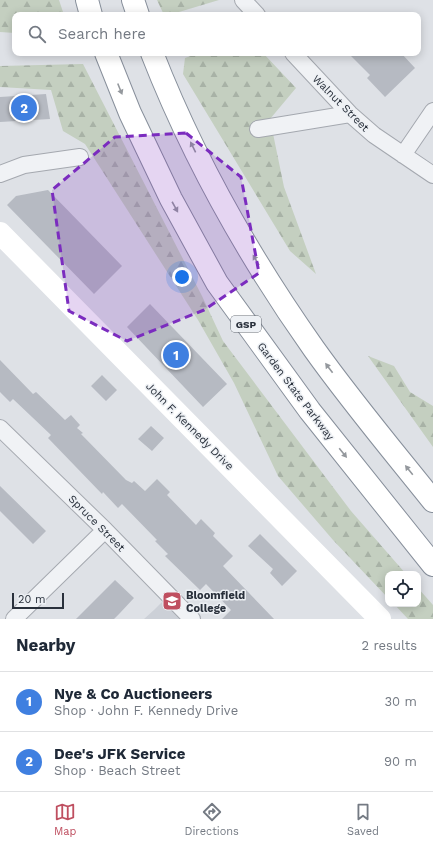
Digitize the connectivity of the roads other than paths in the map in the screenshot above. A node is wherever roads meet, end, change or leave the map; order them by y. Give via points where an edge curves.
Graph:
1 (87, 0) edge
2 (133, 0) edge
3 (243, 0) edge
4 (90, 12) edge
5 (137, 12) edge
6 (254, 12) edge
7 (107, 56) edge
8 (153, 56) edge
9 (296, 56) edge
10 (433, 111) edge
11 (350, 114) junction
12 (258, 129) dead end
13 (403, 155) junction
14 (80, 157) dead end
15 (0, 174) edge
16 (433, 175) edge
17 (0, 233) edge
18 (0, 428) edge
19 (433, 501) edge
20 (104, 530) junction
21 (433, 565) edge
22 (14, 619) edge
23 (192, 619) edge
24 (380, 619) edge

1 - 4 main road
2 - 5 main road
3 - 6 street
7 -> 21 main road, Garden State Parkway / GSP via 130,113 171,199 217,283 310,411
19 -> 8 main road via 314,349 262,269 213,187 171,102
9 - 11 street, Walnut Street
10 - 13 street
11 - 12 street
11 - 13 street, Walnut Street
13 - 16 street, Walnut Street
14 - 15 street via 24,166
17 - 24 main road, John F. Kennedy Drive
18 - 20 street, Spruce Street
20 - 22 street
20 - 23 street, Spruce Street

